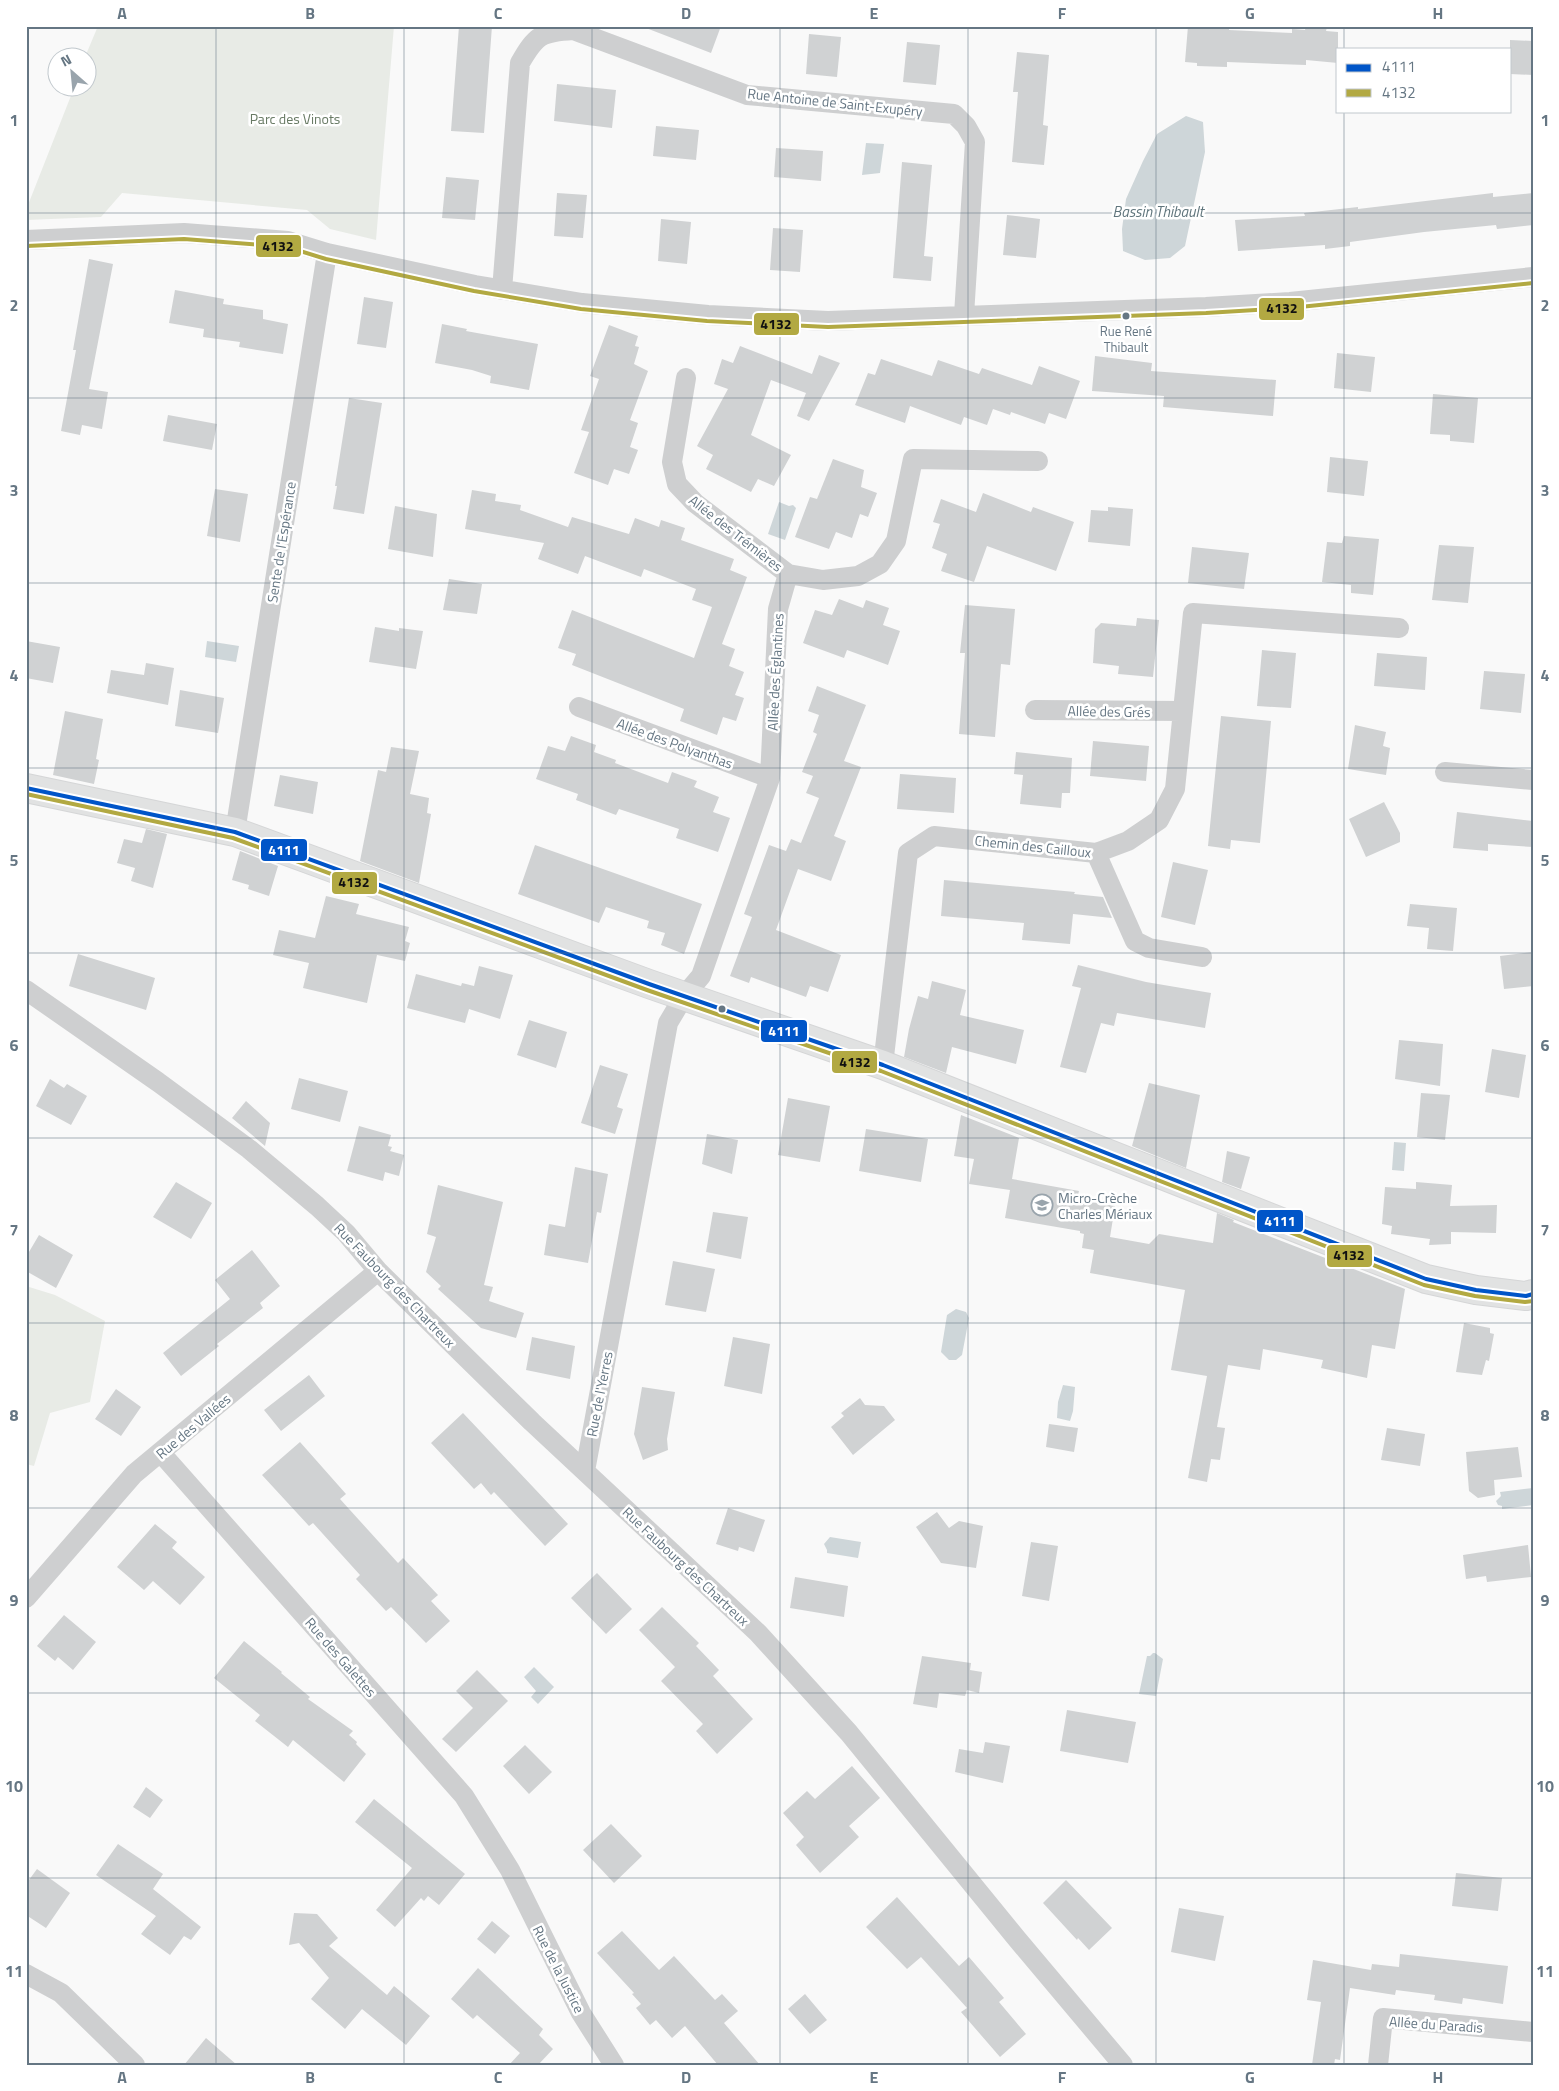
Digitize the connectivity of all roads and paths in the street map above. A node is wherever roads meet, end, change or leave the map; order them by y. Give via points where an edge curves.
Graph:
1 (26, 240) edge
2 (327, 253) junction
3 (1533, 277) edge
4 (502, 290) junction
5 (964, 315) junction
6 (686, 378) dead end
7 (1038, 461) dead end
8 (788, 574) junction
9 (1399, 628) dead end
10 (579, 707) dead end
11 (1036, 710) dead end
12 (1183, 711) junction
13 (1445, 772) dead end
14 (770, 778) junction
15 (1533, 780) edge
16 (26, 788) edge
17 (235, 832) junction
18 (1096, 853) junction
19 (1202, 957) dead end
20 (26, 990) edge
21 (684, 996) junction
22 (882, 1065) junction
23 (378, 1271) junction
24 (1533, 1294) edge
25 (161, 1453) junction
26 (585, 1471) junction
27 (26, 1598) edge
28 (510, 1870) joint
29 (26, 1974) edge
30 (1533, 2032) edge
31 (135, 2065) edge
32 (614, 2065) edge
33 (1123, 2065) edge
34 (1378, 2065) edge

1 - 2 street via 184,233 288,241
2 - 4 street
2 - 17 street, Sente de l'Espérance
3 - 5 street via 1290,302
4 - 5 street via 582,303 708,315 828,321
4 - 5 street, Rue Antoine de Saint-Exupéry via 520,63 534,40 552,31 573,30 747,94 954,114 975,142
6 - 8 street, Allée des Trémières via 672,462 677,484 695,503
7 - 8 street via 913,459 896,541 880,564 858,576 823,580
8 - 14 street, Allée des Églantines via 778,609
9 - 12 street, Chemin des Cailloux via 1193,614
10 - 14 street, Allée des Polyanthas
11 - 12 street, Allée des Grés
12 - 18 street, Chemin des Cailloux via 1175,789 1159,820 1128,841
13 - 15 street
14 - 21 street, Allée des Églantines via 701,976
16 - 17 street
17 - 21 street
18 - 19 street via 1135,940 1149,948
18 - 22 street, Chemin des Cailloux via 934,836 908,853
20 - 23 street, Rue Faubourg des Chartreux via 249,1148 346,1233
21 - 22 street
21 - 26 street, Rue de l'Yerres via 668,1023
22 - 24 street via 1426,1279 1476,1290
23 - 25 street, Rue des Vallées
23 - 26 street, Rue Faubourg des Chartreux
25 - 27 street, Rue des Vallées via 134,1474
25 - 28 street, Rue des Galettes via 464,1796
26 - 33 street, Rue Faubourg des Chartreux via 758,1633 849,1733
28 - 32 street, Rue de la Justice via 581,2013
29 - 31 street via 61,1994
30 - 34 street, Allée du Paradis via 1383,2018

